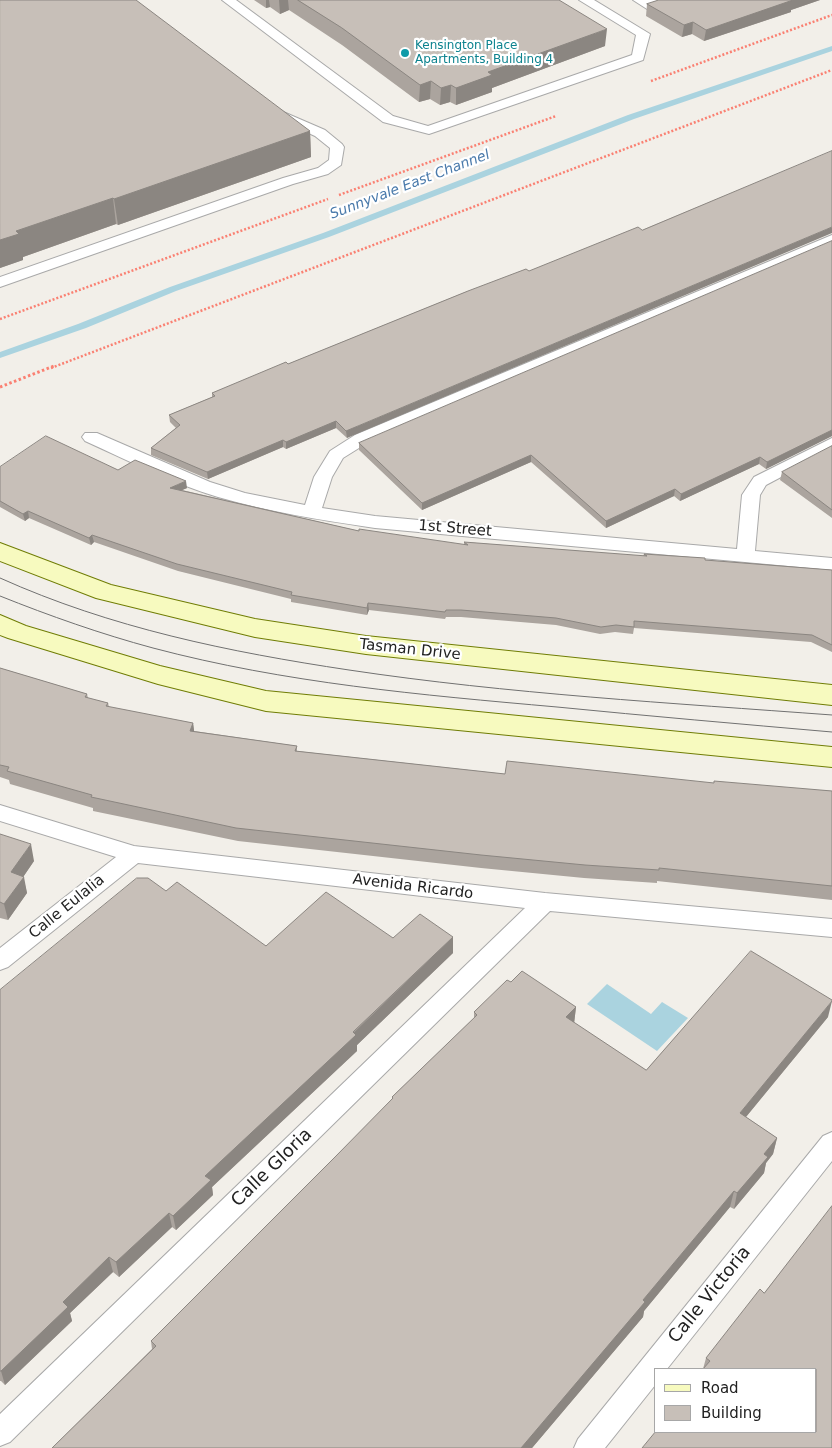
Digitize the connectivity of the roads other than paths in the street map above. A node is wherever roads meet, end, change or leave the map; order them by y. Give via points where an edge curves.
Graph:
1 (228, 0) edge
2 (586, 0) edge
3 (661, 0) edge
4 (643, 2) edge
5 (271, 108) edge
6 (832, 240) edge
7 (0, 282) edge
8 (91, 437) dead end
9 (832, 443) edge
10 (312, 512) junction
11 (0, 551) edge
12 (746, 554) junction
13 (832, 564) edge
14 (0, 624) edge
15 (832, 695) edge
16 (832, 757) edge
17 (0, 813) edge
18 (134, 854) junction
19 (544, 902) junction
20 (832, 928) edge
21 (0, 961) edge
22 (832, 1142) edge
23 (0, 1434) edge
24 (588, 1448) edge

1 - 2 lane via 388,119 429,130 638,57 643,34
3 - 4 lane
5 - 7 lane via 299,126 329,139 337,148 336,162 323,171
6 - 10 lane via 361,439 336,455 324,477
8 - 10 lane, 1st Street via 184,478 242,498
9 - 12 lane via 760,480 751,494
10 - 12 lane, 1st Street via 375,522
11 - 15 street, Tasman Drive via 105,592 255,628 366,645
12 - 13 lane, 1st Street
14 - 16 street via 158,675 266,701
17 - 18 lane, Avenida Ricardo
18 - 19 lane, Avenida Ricardo
18 - 21 lane, Calle Eulalia
19 - 20 lane, Avenida Ricardo
19 - 23 lane, Calle Gloria
22 - 24 lane, Calle Victoria

